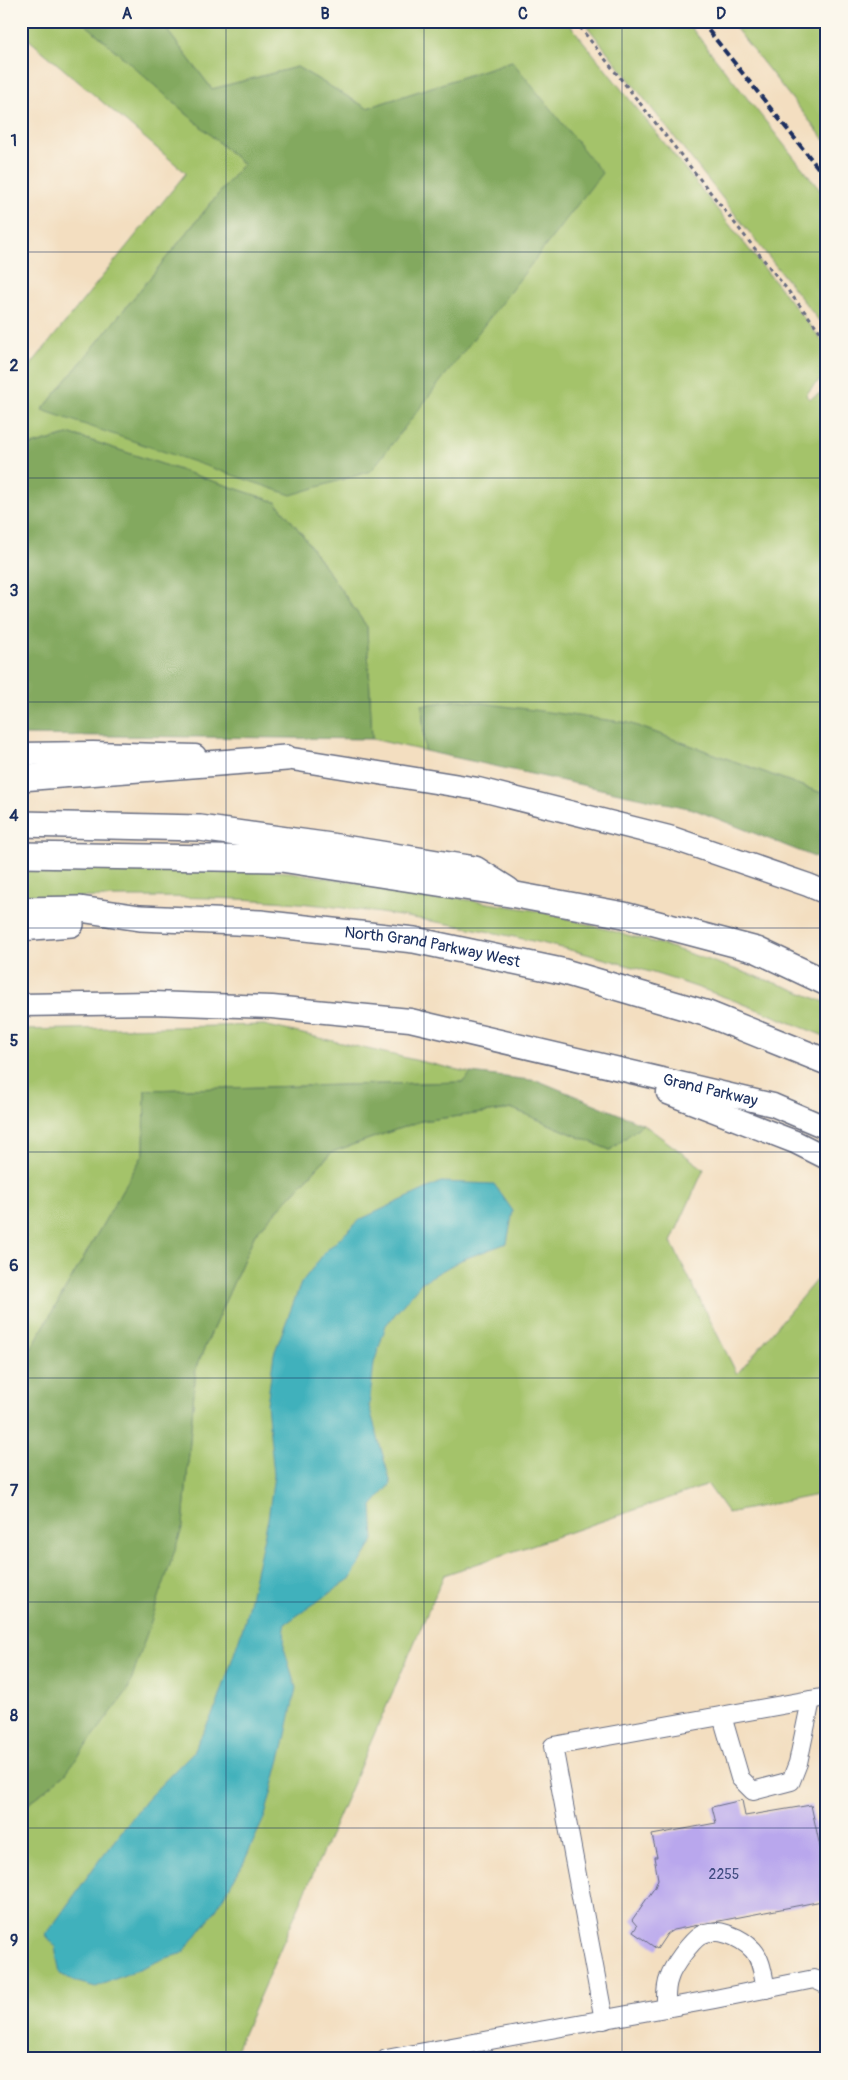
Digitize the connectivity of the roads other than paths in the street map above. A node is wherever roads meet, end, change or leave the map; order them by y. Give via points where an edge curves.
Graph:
1 (21, 754) edge
2 (286, 758) junction
3 (21, 778) edge
4 (21, 824) edge
5 (21, 855) edge
6 (827, 893) edge
7 (516, 895) junction
8 (21, 910) edge
9 (140, 918) junction
10 (21, 928) edge
11 (827, 983) edge
12 (21, 1005) edge
13 (590, 1062) junction
14 (827, 1062) edge
15 (827, 1128) edge
16 (827, 1158) edge
17 (819, 1698) edge
18 (722, 1716) junction
19 (827, 1985) edge
20 (766, 1989) junction
21 (666, 2008) junction
22 (604, 2020) junction
23 (386, 2059) edge

1 - 2 main road
2 - 3 highway
2 - 6 main road via 478,789 669,836
4 - 7 highway via 200,828 322,845 474,869
5 - 7 highway via 281,859
7 - 11 highway via 624,916 757,950
8 - 9 highway, North Grand Parkway West via 80,909
9 - 10 highway
9 - 14 highway, North Grand Parkway West via 260,923 414,940 561,971 708,1014
12 - 13 main road via 152,1003 272,1007 410,1020
13 - 15 main road, Grand Parkway via 773,1106
13 - 16 main road via 795,1142
17 - 18 lane
17 - 18 lane via 790,1781 752,1791 740,1778
18 - 22 lane via 553,1746
19 - 20 lane via 814,1979
20 - 21 lane
20 - 21 lane via 760,1962 753,1950 738,1938 718,1932 701,1935 669,1976
21 - 22 lane
22 - 23 lane

